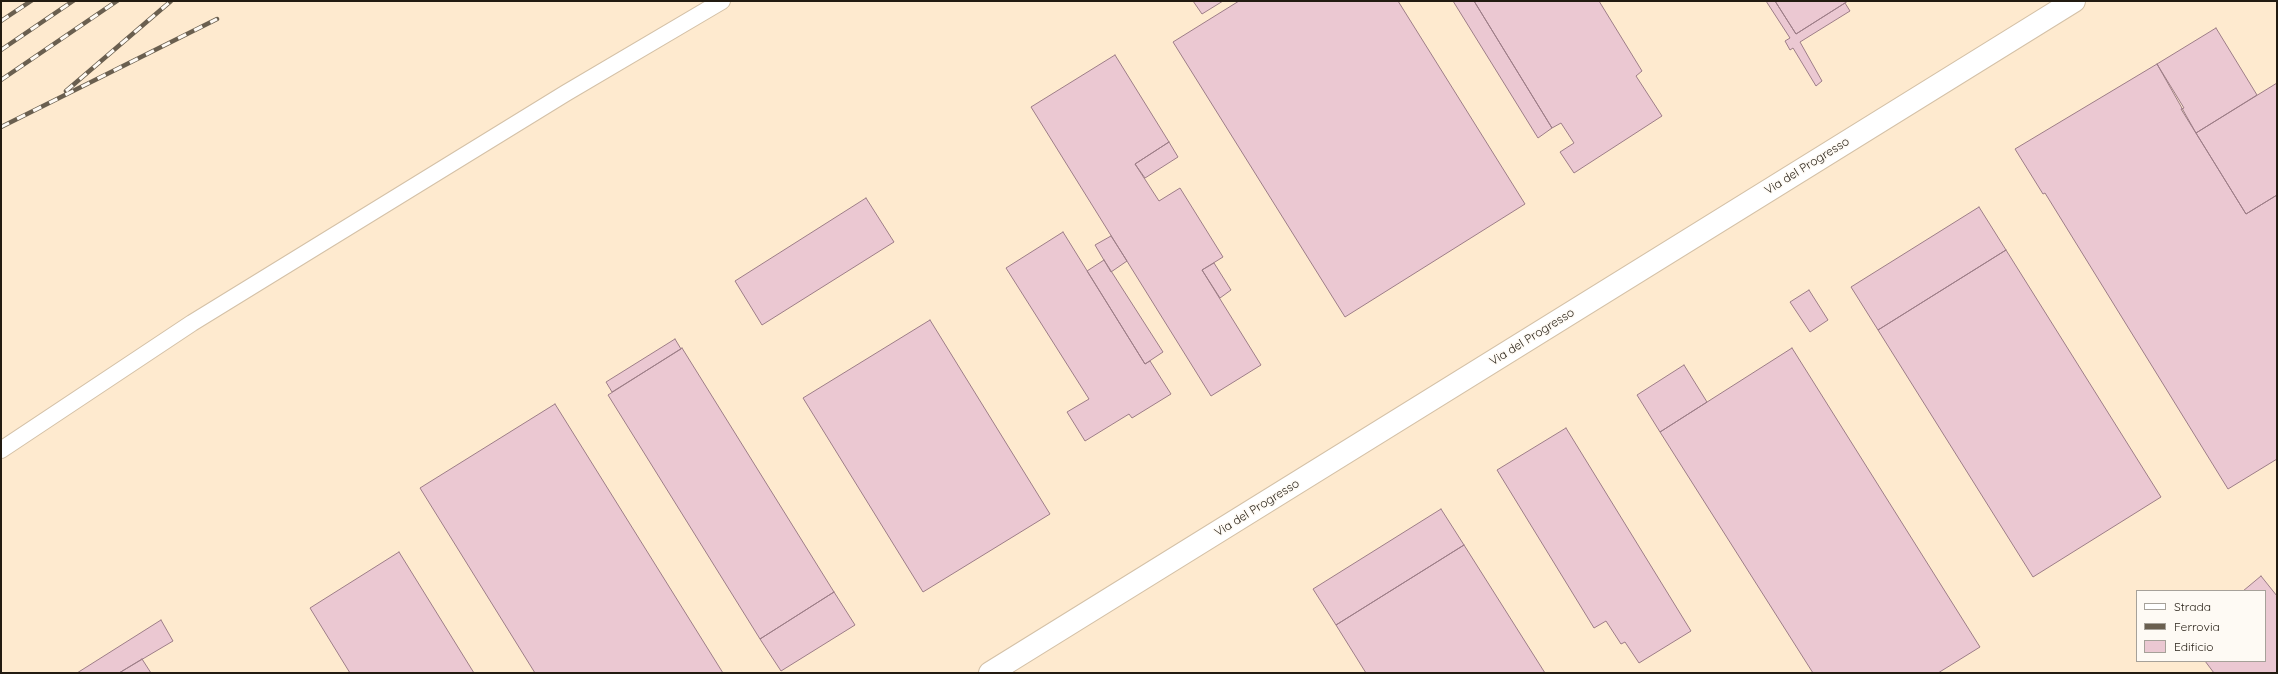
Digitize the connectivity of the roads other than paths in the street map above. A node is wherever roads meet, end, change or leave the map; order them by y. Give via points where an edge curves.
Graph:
1 (722, 1) edge
2 (2074, 1) edge
3 (1, 450) edge
4 (990, 673) edge

1 - 3 lane via 192,323
2 - 4 street, Via del Progresso

